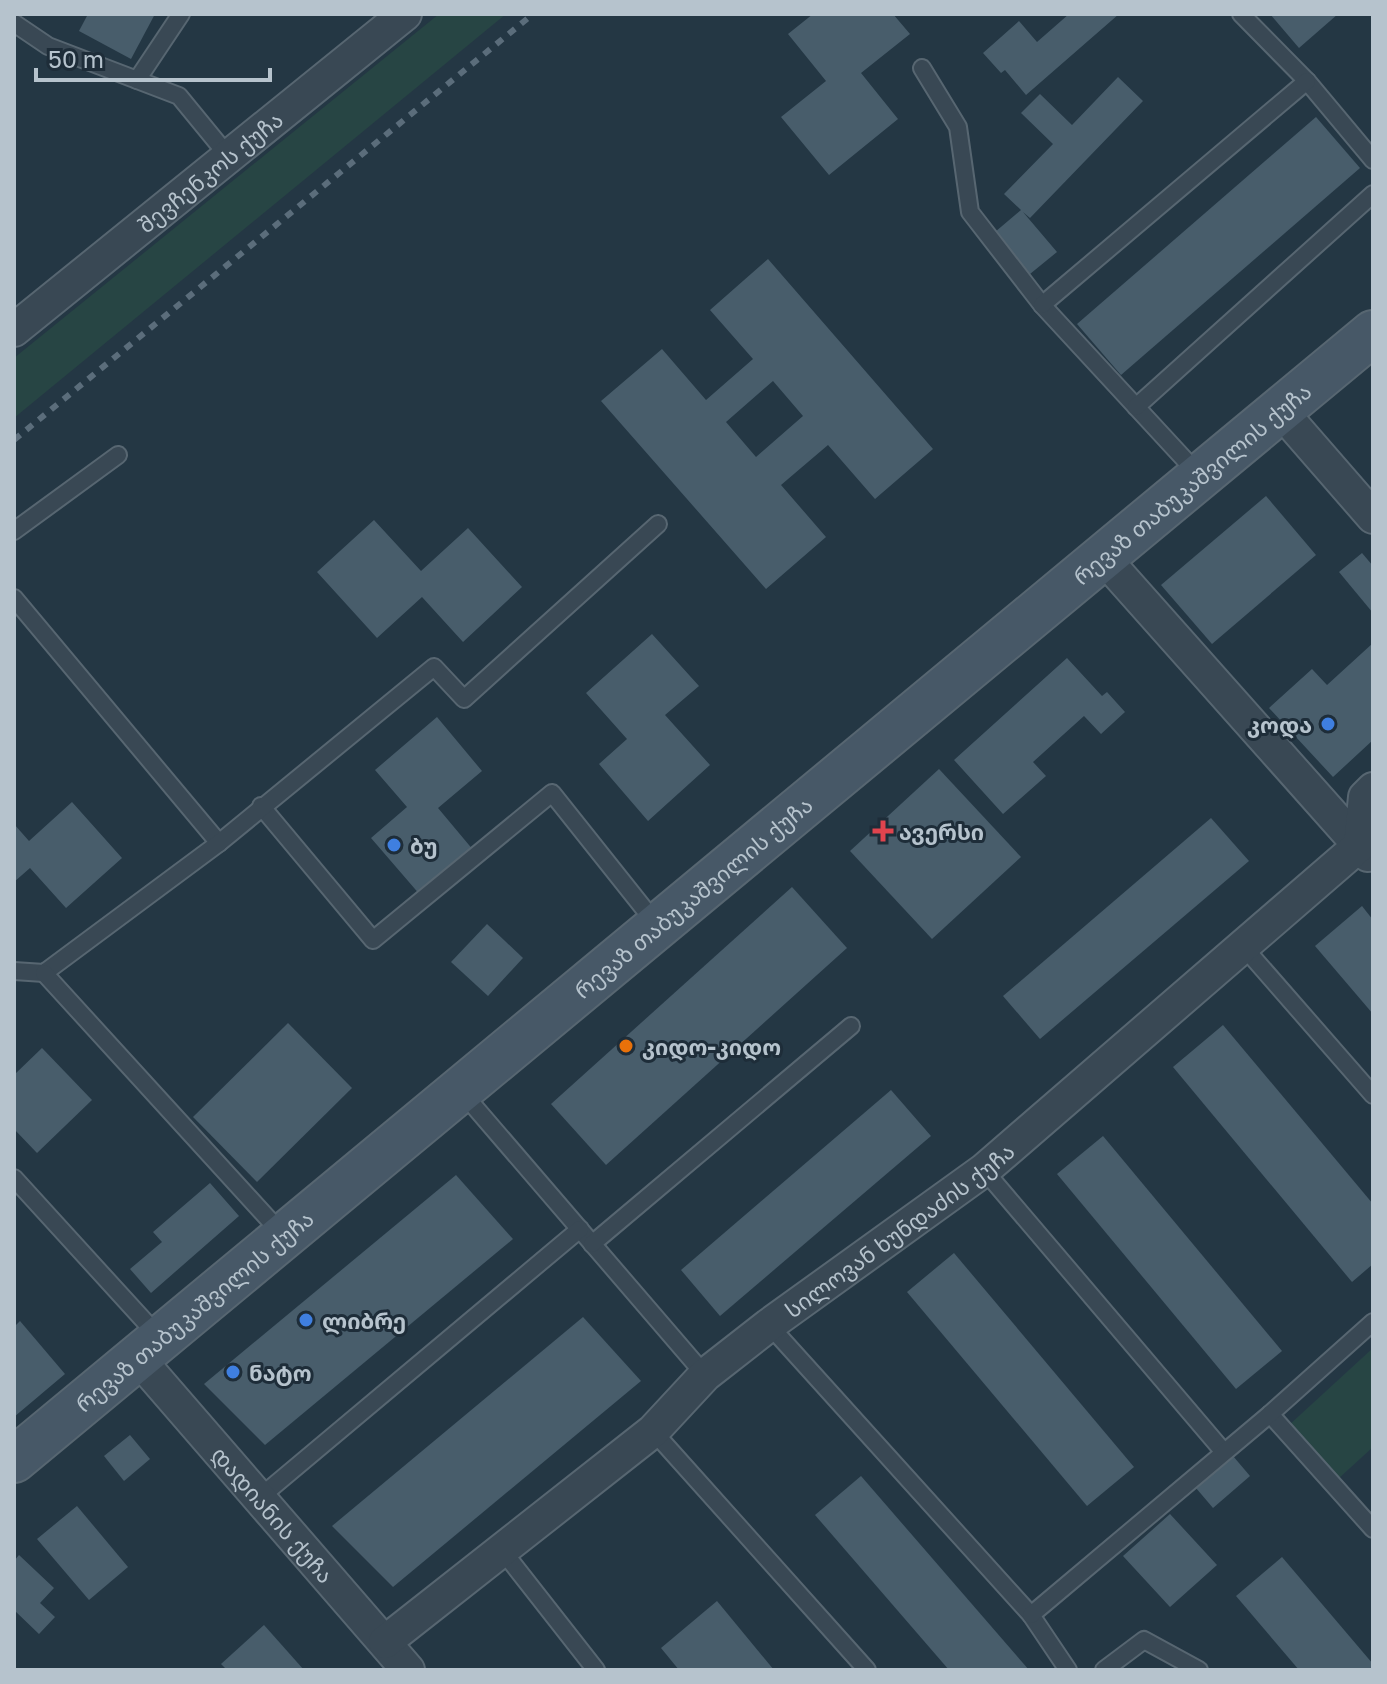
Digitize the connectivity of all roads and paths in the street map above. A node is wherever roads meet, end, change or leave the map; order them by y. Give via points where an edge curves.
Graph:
1 (181, 14) edge
2 (405, 14) edge
3 (1241, 14) edge
4 (14, 23) edge
5 (922, 68) dead end
6 (137, 80) junction
7 (1307, 81) junction
8 (229, 157) junction
9 (1373, 160) edge
10 (1373, 194) edge
11 (1042, 305) junction
12 (14, 330) edge
13 (1373, 333) edge
14 (1136, 407) junction
15 (1280, 410) junction
16 (118, 455) dead end
17 (1200, 477) junction
18 (1373, 517) edge
19 (658, 524) dead end
20 (14, 531) edge
21 (1103, 557) junction
22 (14, 598) edge
23 (1373, 789) edge
24 (261, 806) junction
25 (219, 843) junction
26 (1366, 853) edge
27 (658, 926) junction
28 (1242, 945) junction
29 (14, 971) edge
30 (44, 973) junction
31 (851, 1026) dead end
32 (460, 1090) junction
33 (1373, 1095) edge
34 (984, 1170) junction
35 (14, 1178) edge
36 (580, 1229) junction
37 (284, 1236) junction
38 (592, 1244) junction
39 (1373, 1322) edge
40 (769, 1325) junction
41 (148, 1348) junction
42 (705, 1375) junction
43 (1270, 1414) junction
44 (653, 1431) junction
45 (1223, 1451) junction
46 (14, 1460) edge
47 (259, 1498) junction
48 (1373, 1529) edge
49 (502, 1550) junction
50 (1031, 1615) junction
51 (385, 1642) junction
52 (408, 1670) edge
53 (596, 1670) edge
54 (867, 1670) edge
55 (1068, 1670) edge
56 (1104, 1670) edge
57 (1199, 1670) edge

1 - 6 lane
2 - 8 street, შევჩენკოს ქუჩა
3 - 7 lane
4 - 6 lane via 48,46
5 - 11 lane via 958,127 970,212
6 - 8 lane via 179,96
7 - 9 lane
7 - 11 lane
8 - 12 street, შევჩენკოს ქუჩა
10 - 14 lane
11 - 14 lane
13 - 15 main road, რევაზ თაბუკაშვილის ქუჩა
14 - 17 lane
15 - 17 main road, რევაზ თაბუკაშვილის ქუჩა
15 - 18 street
16 - 20 lane
17 - 21 main road, რევაზ თაბუკაშვილის ქუჩა
19 - 24 lane via 464,699 434,667
21 - 26 street
21 - 27 main road, რევაზ თაბუკაშვილის ქუჩა
22 - 25 lane
23 - 26 street via 1365,797
24 - 25 lane
24 - 27 lane via 373,940 552,793
25 - 30 lane
26 - 28 street, სილოვან ხუნდაძის ქუჩა
27 - 32 main road, რევაზ თაბუკაშვილის ქუჩა
28 - 33 lane
28 - 34 street, სილოვან ხუნდაძის ქუჩა
29 - 30 lane
30 - 37 lane
31 - 38 lane
32 - 36 lane
32 - 37 main road, რევაზ თაბუკაშვილის ქუჩა
34 - 40 street, სილოვან ხუნდაძის ქუჩა
34 - 45 lane
35 - 41 lane
36 - 38 lane
36 - 47 lane
37 - 41 main road, რევაზ თაბუკაშვილის ქუჩა
38 - 42 lane
39 - 43 lane
40 - 42 street, სილოვან ხუნდაძის ქუჩა
40 - 50 lane
41 - 46 main road, რევაზ თაბუკაშვილის ქუჩა
41 - 47 street, დადიანის ქუჩა
42 - 44 street, სილოვან ხუნდაძის ქუჩა
43 - 45 lane
43 - 48 lane
44 - 49 street, სილოვან ხუნდაძის ქუჩა
44 - 54 lane
45 - 50 lane
47 - 51 street, დადიანის ქუჩა
49 - 51 street, სილოვან ხუნდაძის ქუჩა
49 - 53 lane
50 - 55 lane
51 - 52 street, დადიანის ქუჩა
56 - 57 lane via 1144,1640

